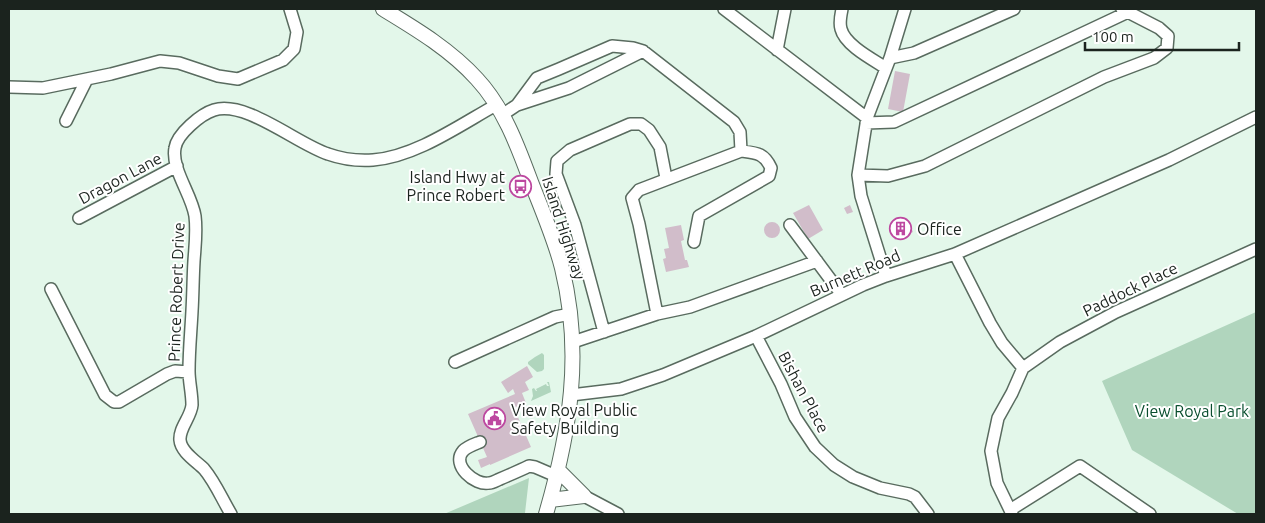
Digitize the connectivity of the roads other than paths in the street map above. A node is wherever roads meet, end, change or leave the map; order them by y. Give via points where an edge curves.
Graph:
1 (290, 9) edge
2 (383, 9) edge
3 (724, 9) edge
4 (785, 9) edge
5 (842, 9) edge
6 (904, 9) edge
7 (1014, 9) edge
8 (1125, 10) edge
9 (740, 14) edge
10 (777, 50) junction
11 (643, 51) junction
12 (888, 63) junction
13 (559, 69) junction
14 (87, 79) junction
15 (9, 87) edge
16 (569, 88) junction
17 (517, 105) junction
18 (499, 110) junction
19 (1256, 117) edge
20 (866, 120) junction
21 (66, 121) dead end
22 (741, 151) junction
23 (177, 166) junction
24 (858, 175) junction
25 (666, 178) junction
26 (79, 218) dead end
27 (790, 225) dead end
28 (694, 242) dead end
29 (1256, 249) edge
30 (955, 254) junction
31 (817, 261) junction
32 (886, 276) junction
33 (51, 289) dead end
34 (842, 294) junction
35 (570, 314) junction
36 (657, 314) junction
37 (604, 332) junction
38 (756, 336) junction
39 (573, 342) junction
40 (455, 362) dead end
41 (1023, 368) junction
42 (189, 372) junction
43 (571, 396) junction
44 (480, 442) dead end
45 (557, 473) junction
46 (584, 496) junction
47 (550, 500) junction
48 (1011, 512) edge
49 (230, 514) edge
50 (546, 514) edge
51 (618, 514) edge
52 (928, 514) edge
53 (1150, 514) edge

1 - 14 street via 298,32 294,49 283,60 238,79 160,61
2 - 18 main road, Island Highway via 438,44 459,62 478,80
3 - 9 street
4 - 10 street
5 - 12 street via 841,28 847,40 866,55
6 - 12 street
7 - 12 street
8 - 20 street via 894,122
8 - 24 street via 1168,36 1167,48 1154,58 1104,77 925,166 888,176
9 - 10 street
10 - 20 street
11 - 13 street via 612,46
11 - 16 street
11 - 22 street via 734,122 740,132
12 - 20 street
13 - 16 street
13 - 17 street via 537,78
14 - 15 street via 43,88
14 - 21 street
16 - 17 street
17 - 18 street, Prince Robert Drive
18 - 23 street, Prince Robert Drive via 410,151 372,160 329,154 249,113 221,108 204,115 182,135 175,147
18 - 35 main road, Island Highway via 548,226 562,268
19 - 30 street, Burnett Road via 1170,160
20 - 24 street
22 - 25 street
22 - 28 street via 758,153 767,160 772,168 769,176 699,216
23 - 26 street, Dragon Lane
23 - 42 street, Prince Robert Drive via 192,204 196,235
24 - 32 street via 861,196
25 - 36 street via 639,190 632,198
25 - 37 street via 660,147 641,124 630,124 570,150 557,161 556,174 575,224
27 - 31 street
29 - 41 street, Paddock Place via 1116,312 1060,342
30 - 32 street, Burnett Road
30 - 41 street via 990,323
31 - 34 street
31 - 36 street via 690,307
32 - 34 street, Burnett Road
33 - 42 street via 105,395 114,402 167,374
34 - 38 street, Burnett Road
35 - 39 main road, Island Highway
35 - 40 street via 555,317
36 - 37 street
37 - 39 street
38 - 43 street, Burnett Road via 621,389
38 - 52 street, Bishan Place via 795,417 814,447 853,477 915,497
39 - 43 main road, Island Highway
41 - 48 street via 998,418 991,451 997,483
42 - 49 street, Prince Robert Drive via 192,407 180,439 182,447 204,469
43 - 45 main road, Island Highway
44 - 45 street via 463,452 460,465 482,483 529,466
45 - 46 main road
45 - 47 main road, Island Highway
46 - 47 main road
46 - 51 street
47 - 50 main road, Island Highway
48 - 53 street via 1080,466

